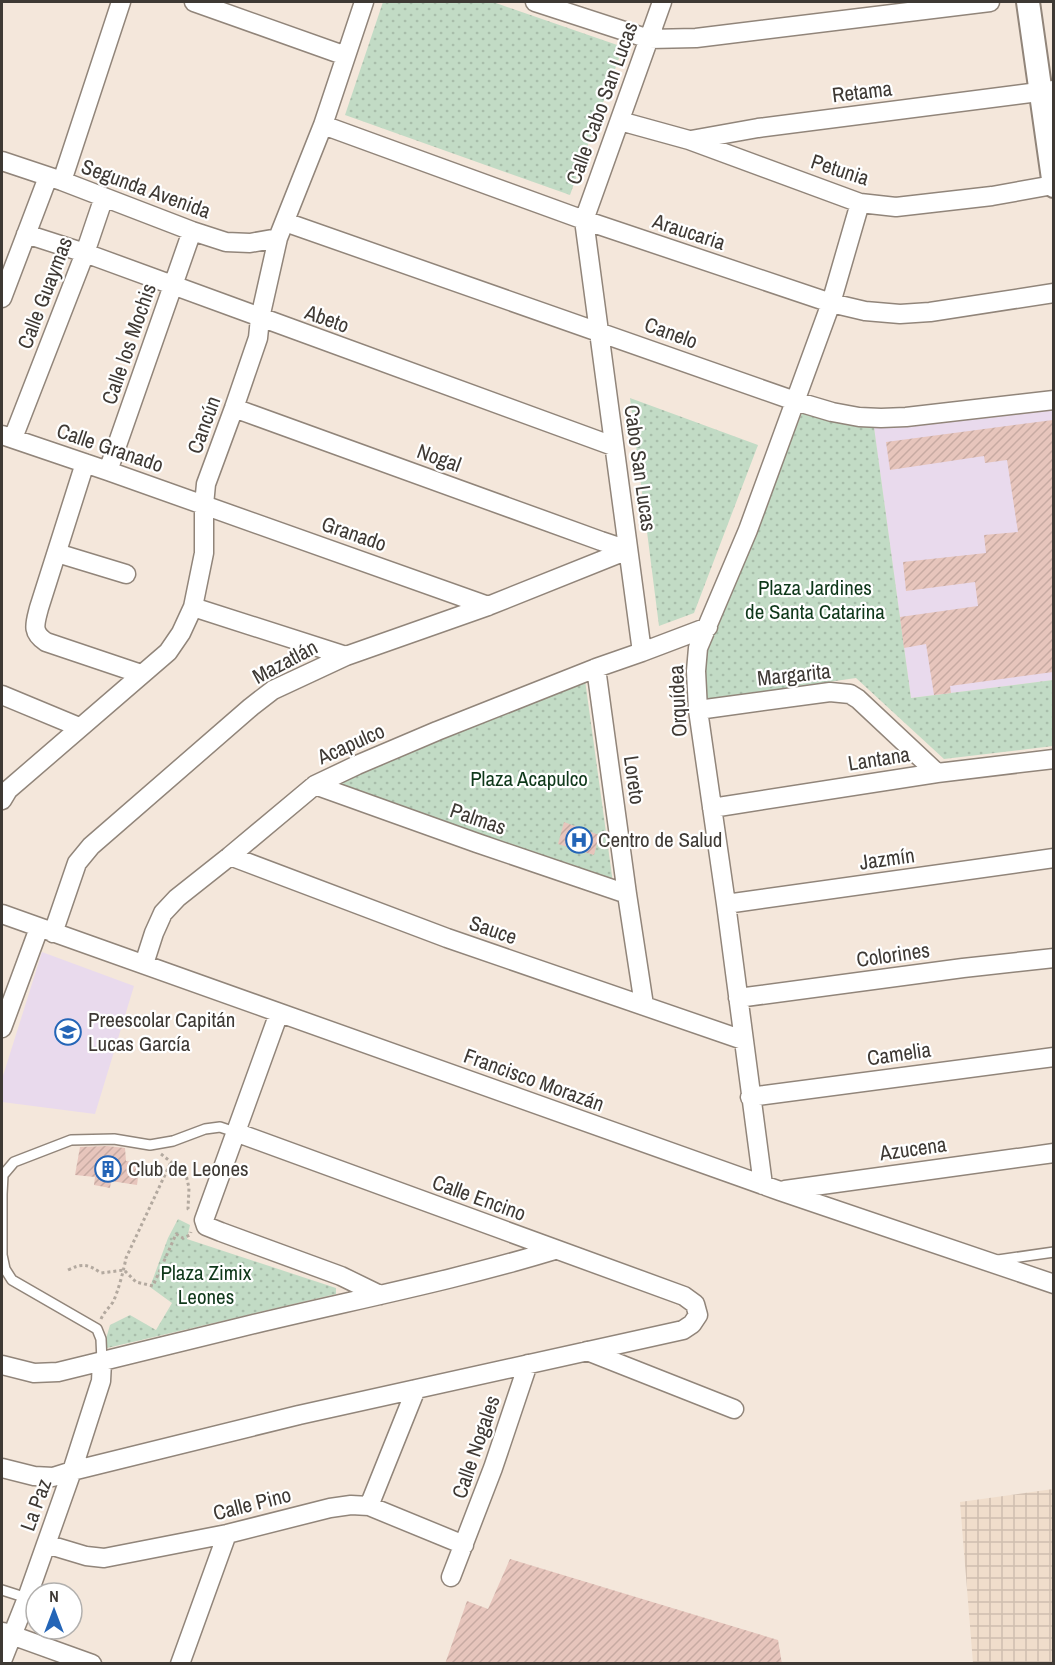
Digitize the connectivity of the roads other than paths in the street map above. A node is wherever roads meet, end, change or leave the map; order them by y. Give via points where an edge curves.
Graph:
1 (121, 2) edge
2 (194, 2) edge
3 (364, 2) edge
4 (535, 2) edge
5 (662, 2) edge
6 (990, 2) edge
7 (1028, 2) edge
8 (649, 39) junction
9 (346, 56) junction
10 (1047, 91) edge
11 (620, 121) junction
12 (323, 125) junction
13 (689, 140) junction
14 (2, 161) edge
15 (55, 179) junction
16 (1053, 186) edge
17 (104, 197) junction
18 (860, 203) junction
19 (584, 220) junction
20 (281, 230) junction
21 (192, 231) junction
22 (26, 234) junction
23 (85, 253) junction
24 (173, 286) junction
25 (1053, 293) edge
26 (2, 298) edge
27 (831, 303) junction
28 (260, 318) junction
29 (598, 331) junction
30 (1053, 400) edge
31 (795, 401) junction
32 (234, 408) junction
33 (7, 436) edge
34 (613, 446) junction
35 (86, 463) junction
36 (108, 471) junction
37 (204, 505) junction
38 (628, 550) junction
39 (57, 553) junction
40 (126, 574) dead end
41 (488, 606) junction
42 (193, 607) junction
43 (708, 627) junction
44 (642, 652) junction
45 (346, 656) junction
46 (596, 668) junction
47 (141, 674) junction
48 (2, 695) edge
49 (698, 710) junction
50 (79, 727) junction
51 (1053, 759) edge
52 (937, 773) junction
53 (315, 785) junction
54 (2, 800) edge
55 (712, 808) junction
56 (230, 856) junction
57 (1053, 858) edge
58 (627, 894) junction
59 (726, 904) junction
60 (2, 914) edge
61 (46, 931) junction
62 (1053, 958) edge
63 (144, 964) junction
64 (738, 998) junction
65 (6, 1004) edge
66 (644, 1005) junction
67 (279, 1013) junction
68 (2, 1028) edge
69 (743, 1041) junction
70 (1053, 1057) edge
71 (750, 1097) junction
72 (235, 1132) junction
73 (1053, 1153) edge
74 (771, 1188) junction
75 (555, 1250) junction
76 (1053, 1252) edge
77 (989, 1261) junction
78 (1053, 1284) edge
79 (380, 1295) junction
80 (587, 1351) junction
81 (102, 1362) junction
82 (528, 1364) junction
83 (2, 1365) edge
84 (416, 1389) junction
85 (734, 1409) dead end
86 (2, 1468) edge
87 (72, 1470) junction
88 (369, 1506) junction
89 (227, 1534) junction
90 (46, 1544) junction
91 (464, 1545) junction
92 (451, 1577) dead end
93 (33, 1581) edge
94 (2, 1590) edge
95 (24, 1597) edge
96 (24, 1603) edge
97 (7, 1633) edge
98 (2, 1661) edge
99 (92, 1664) edge
100 (180, 1664) edge

1 - 15 street
2 - 9 street
3 - 9 street, Cancún
4 - 8 street
5 - 8 street, Calle Cabo San Lucas
6 - 8 street via 696,38
7 - 10 street
8 - 11 street, Calle Cabo San Lucas
9 - 12 street, Cancún
10 - 13 street, Retama
10 - 16 street
11 - 13 street, Petunia
11 - 19 street, Calle Cabo San Lucas
12 - 19 street, Araucaria
12 - 20 street, Cancún
13 - 18 street, Petunia
14 - 15 street, Segunda Avenida
15 - 17 street, Segunda Avenida
15 - 22 street
16 - 18 street, Petunia via 896,207
17 - 21 street, Segunda Avenida
17 - 23 street, Calle Guaymas
18 - 27 street, Orquídea
19 - 27 street, Araucaria
19 - 29 street, Cabo San Lucas
20 - 21 street, Segunda Avenida via 250,243 226,242
20 - 28 street, Cancún
20 - 29 street, Canelo
21 - 24 street, Calle los Mochis
22 - 23 street, Abeto
22 - 26 street
23 - 24 street, Abeto
23 - 33 street, Calle Guaymas
24 - 28 street, Abeto
24 - 36 street, Calle los Mochis
25 - 27 street, Araucaria via 900,314
27 - 31 street, Orquídea
28 - 32 street, Cancún via 258,338
28 - 34 street, Abeto
29 - 31 street, Canelo
29 - 34 street, Cabo San Lucas
30 - 31 street, Canelo via 881,418 832,412
31 - 43 street, Orquídea
32 - 37 street, Cancún via 206,484
32 - 38 street, Nogal
33 - 35 street, Calle Granado
34 - 38 street, Cabo San Lucas
35 - 36 street, Calle Granado
35 - 39 street
36 - 37 street, Calle Granado
37 - 41 street, Granado
37 - 42 street, Cancún via 204,553
38 - 41 street, Mazatlán
38 - 44 street, Cabo San Lucas
39 - 40 street
39 - 47 street via 39,608 35,630 38,636
41 - 45 street, Mazatlán
42 - 45 street
42 - 47 street, Cancún via 168,652
43 - 44 street
43 - 49 street, Orquídea via 698,648
44 - 46 street, Acapulco
45 - 61 street, Mazatlán via 273,690 251,706 91,846 77,863
46 - 53 street, Acapulco
46 - 58 street, Loreto
47 - 50 street, Cancún
48 - 50 street
49 - 52 street, Margarita via 830,692 850,694
49 - 55 street, Orquídea
50 - 54 street, Cancún via 8,790
51 - 52 street, Lantana
52 - 55 street, Lantana
53 - 56 street, Acapulco
53 - 58 street, Palmas
55 - 59 street, Orquídea
56 - 63 street, Acapulco via 164,913
56 - 66 street, Sauce via 447,939
57 - 59 street, Jazmín
58 - 66 street, Loreto
59 - 64 street, Orquídea
60 - 61 street, Francisco Morazán
61 - 63 street, Francisco Morazán
61 - 65 street, Mazatlán
62 - 64 street, Colorines
63 - 67 street, Francisco Morazán
64 - 69 street, Orquídea
65 - 68 street, Mazatlán
66 - 69 street, Sauce
67 - 72 street
67 - 74 street, Francisco Morazán
69 - 71 street, Orquídea
70 - 71 street, Camelia
71 - 74 street, Orquídea
72 - 75 street, Calle Encino
72 - 79 street via 200,1218 206,1226 341,1276
72 - 81 lane via 220,1127 205,1129 150,1145 114,1139 71,1140 14,1162 3,1175 5,1269 12,1280 97,1329
73 - 74 street, Azucena
74 - 77 street, Francisco Morazán
75 - 79 street
75 - 80 street, Calle Encino via 684,1296 695,1304 698,1315 683,1330
76 - 77 lane
77 - 78 street, Francisco Morazán
79 - 81 street
80 - 82 street
80 - 85 street
81 - 83 street via 34,1373
81 - 87 street, La Paz via 101,1381
82 - 84 street
82 - 91 street, Calle Nogales
84 - 87 street
84 - 88 street
86 - 87 street via 53,1477
87 - 90 street, La Paz
88 - 89 street, Calle Pino via 330,1508
88 - 91 street, Calle Pino
89 - 90 street, Calle Pino via 104,1558
89 - 100 street
90 - 93 street, La Paz
91 - 92 street, Calle Nogales
94 - 95 lane
96 - 97 street, La Paz
97 - 98 street, La Paz
97 - 99 street

